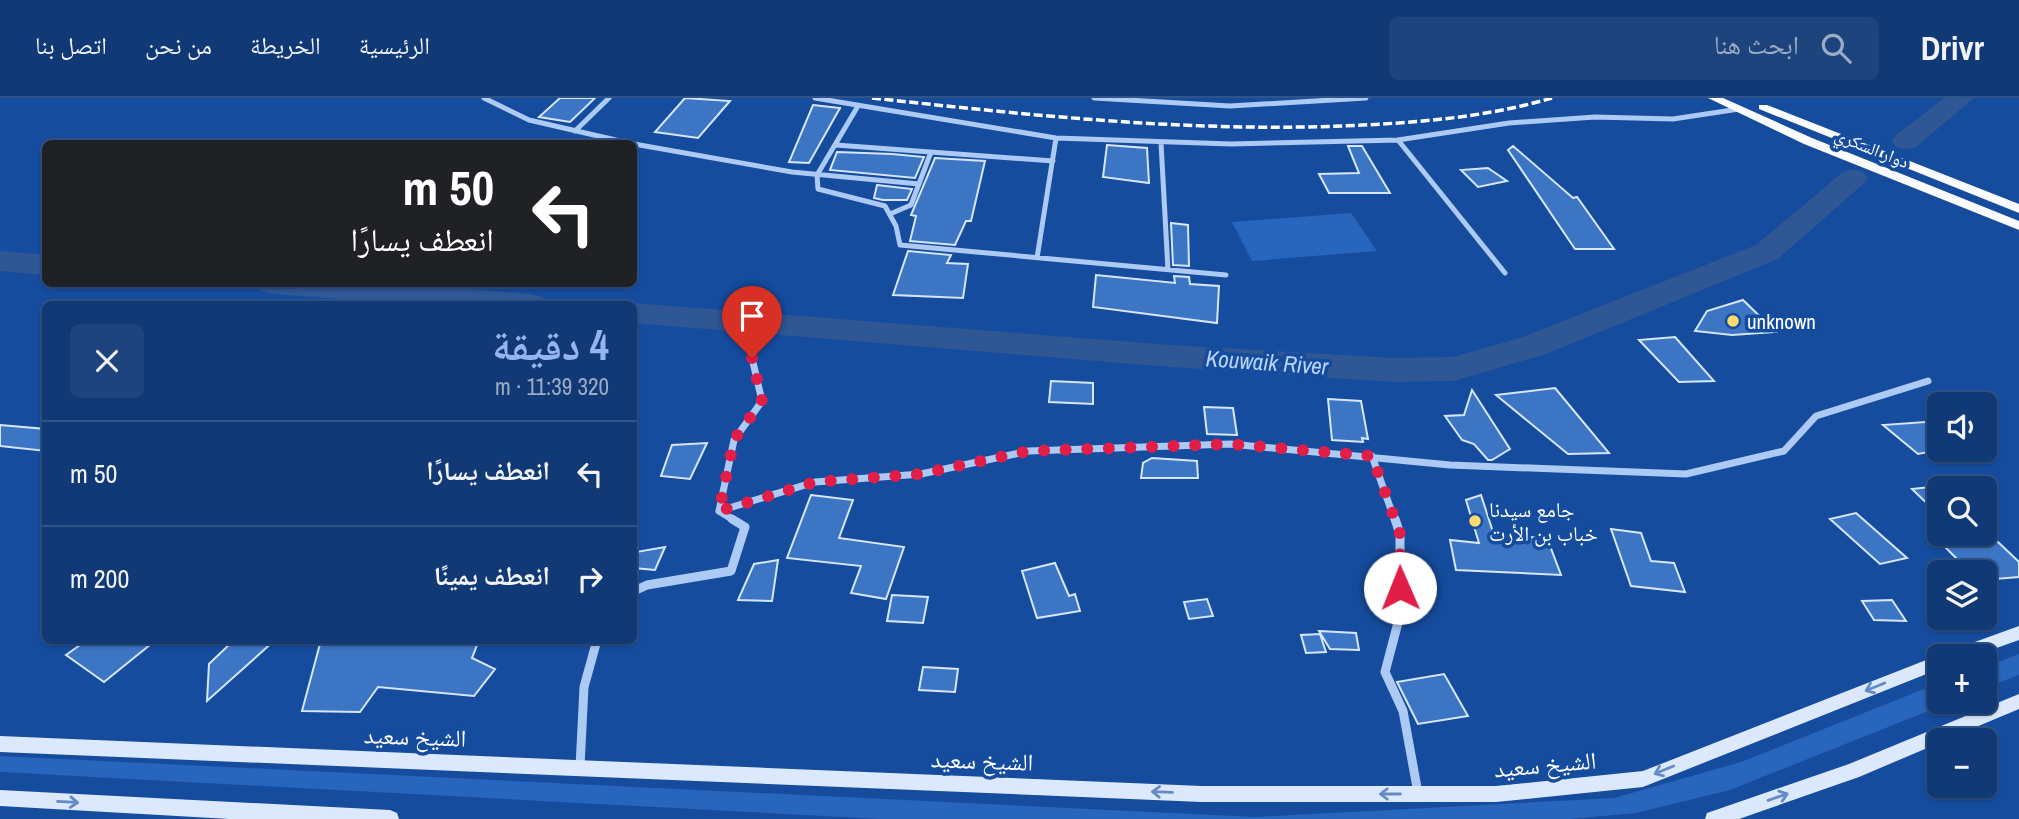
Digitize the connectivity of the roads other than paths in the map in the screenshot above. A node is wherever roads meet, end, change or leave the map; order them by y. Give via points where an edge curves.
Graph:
1 (484, 98) edge
2 (609, 98) edge
3 (816, 98) edge
4 (1094, 98) edge
5 (1366, 98) edge
6 (1714, 98) edge
7 (1740, 103) edge
8 (858, 106) junction
9 (1785, 116) junction
10 (1768, 120) junction
11 (575, 131) junction
12 (1056, 138) junction
13 (615, 140) edge
14 (1398, 140) junction
15 (1161, 143) junction
16 (637, 145) edge
17 (836, 145) junction
18 (931, 152) junction
19 (1053, 161) junction
20 (817, 175) junction
21 (1933, 179) junction
22 (919, 184) junction
23 (2019, 200) edge
24 (2019, 209) edge
25 (890, 215) junction
26 (2019, 217) edge
27 (2019, 226) edge
28 (1037, 258) junction
29 (1168, 270) junction
30 (1505, 273) dead end
31 (1226, 275) dead end
32 (752, 358) dead end
33 (1928, 381) dead end
34 (1372, 456) junction
35 (719, 511) junction
36 (637, 590) edge
37 (2019, 633) edge
38 (595, 644) edge
39 (1989, 644) edge
40 (1927, 667) edge
41 (2019, 701) edge
42 (0, 744) edge
43 (580, 768) junction
44 (1418, 794) junction
45 (0, 798) edge
46 (390, 819) edge
47 (1714, 819) edge

1 - 11 street via 529,120
2 - 11 street
3 - 8 street
4 - 5 street via 1230,106
6 - 7 main road, دوار السكري
7 - 9 main road
7 - 10 main road, دوار السكري
7 - 14 street via 1674,119 1595,117 1509,123
8 - 12 street
8 - 17 street
9 - 21 main road
9 - 23 main road
10 - 21 main road
10 - 27 main road, دوار السكري via 1808,141
11 - 13 street
12 - 15 street
12 - 19 street
14 - 15 street
14 - 30 street
15 - 29 street
16 - 20 street
17 - 18 street
17 - 20 street
18 - 19 street
18 - 22 street
19 - 28 street
20 - 22 street
20 - 25 street via 818,189 885,206
21 - 24 main road
21 - 26 main road
22 - 25 street via 911,205
25 - 28 street via 900,245
28 - 29 street
29 - 31 street
32 - 35 street via 762,401 734,440
33 - 34 street via 1815,416 1784,450 1686,474 1450,465
34 - 35 street via 1230,444 1029,451 921,474 815,482
34 - 44 street via 1400,534 1400,615 1385,672 1403,711
35 - 36 street via 745,527 731,571
37 - 39 main road
38 - 43 street via 589,657 581,722
40 -> 44 main road, الشيخ سعيد via 1643,779 1496,794
47 -> 41 main road via 1853,771
42 - 43 main road, الشيخ سعيد
44 -> 43 main road, الشيخ سعيد via 1202,794
45 -> 46 main road

